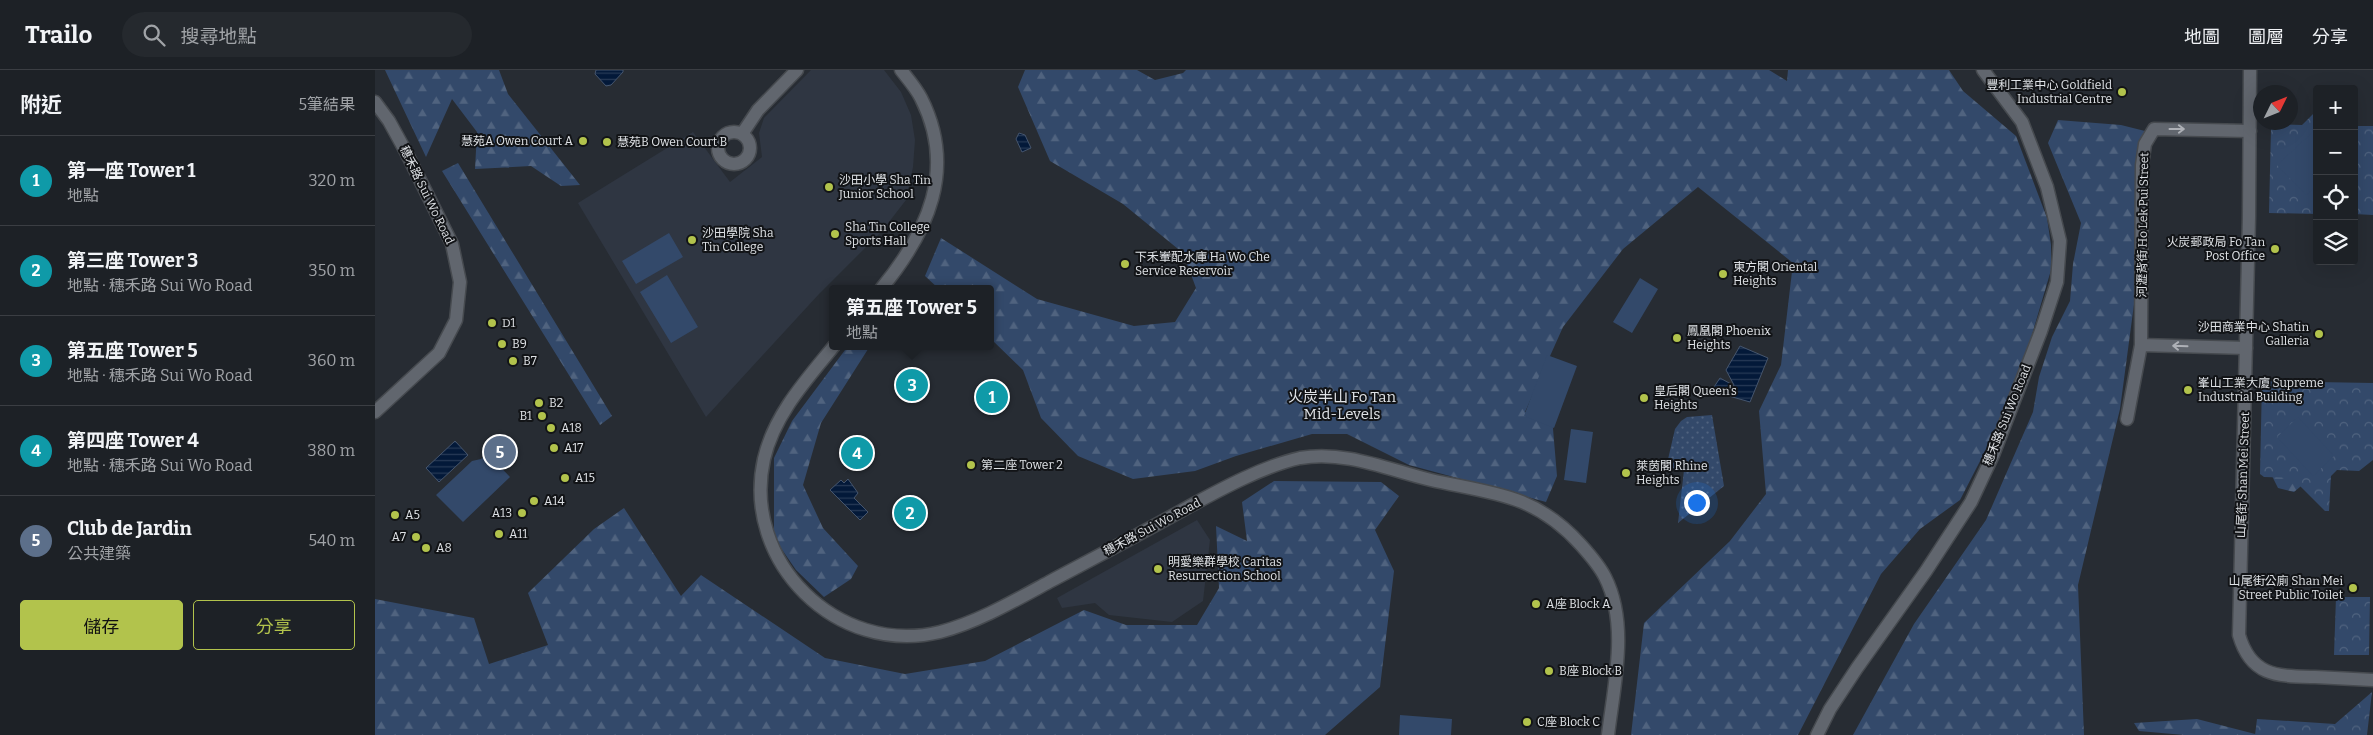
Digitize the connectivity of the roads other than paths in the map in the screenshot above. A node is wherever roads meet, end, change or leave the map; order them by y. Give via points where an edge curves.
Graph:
1 (797, 70) edge
2 (901, 70) edge
3 (1983, 70) edge
4 (2250, 70) edge
5 (375, 102) edge
6 (2250, 131) junction
7 (742, 134) dead end
8 (884, 285) edge
9 (2141, 345) junction
10 (2246, 348) junction
11 (831, 350) edge
12 (375, 412) edge
13 (2127, 418) dead end
14 (2373, 680) edge
15 (1608, 735) edge
16 (1817, 735) edge

1 - 7 street via 758,110
2 - 8 street via 921,97 933,125 937,177 923,227 904,260
3 - 16 street, 穗禾路 Sui Wo Road via 2022,122 2047,187 2060,241 2057,282 1993,455 1971,502 1841,692
4 - 6 street, 山尾街 Shan Mei Street
5 - 12 street, 穗禾路 Sui Wo Road via 406,152 452,244 460,282 455,320 439,354
9 -> 6 street, 河瀝背街 Ho Lek Pui Street via 2142,165 2145,144 2154,129
6 - 10 street, 山尾街 Shan Mei Street
10 -> 9 street
9 - 13 street, 河瀝背街 Ho Lek Pui Street
10 - 14 street, 山尾街 Shan Mei Street via 2238,623 2242,646 2255,664 2275,675
11 - 15 street, 穗禾路 Sui Wo Road via 796,394 775,428 764,459 761,503 769,540 789,577 814,602 846,623 872,632 899,636 952,628 1026,594 1238,480 1301,458 1341,457 1521,502 1551,516 1568,530 1605,577 1615,604 1616,665

